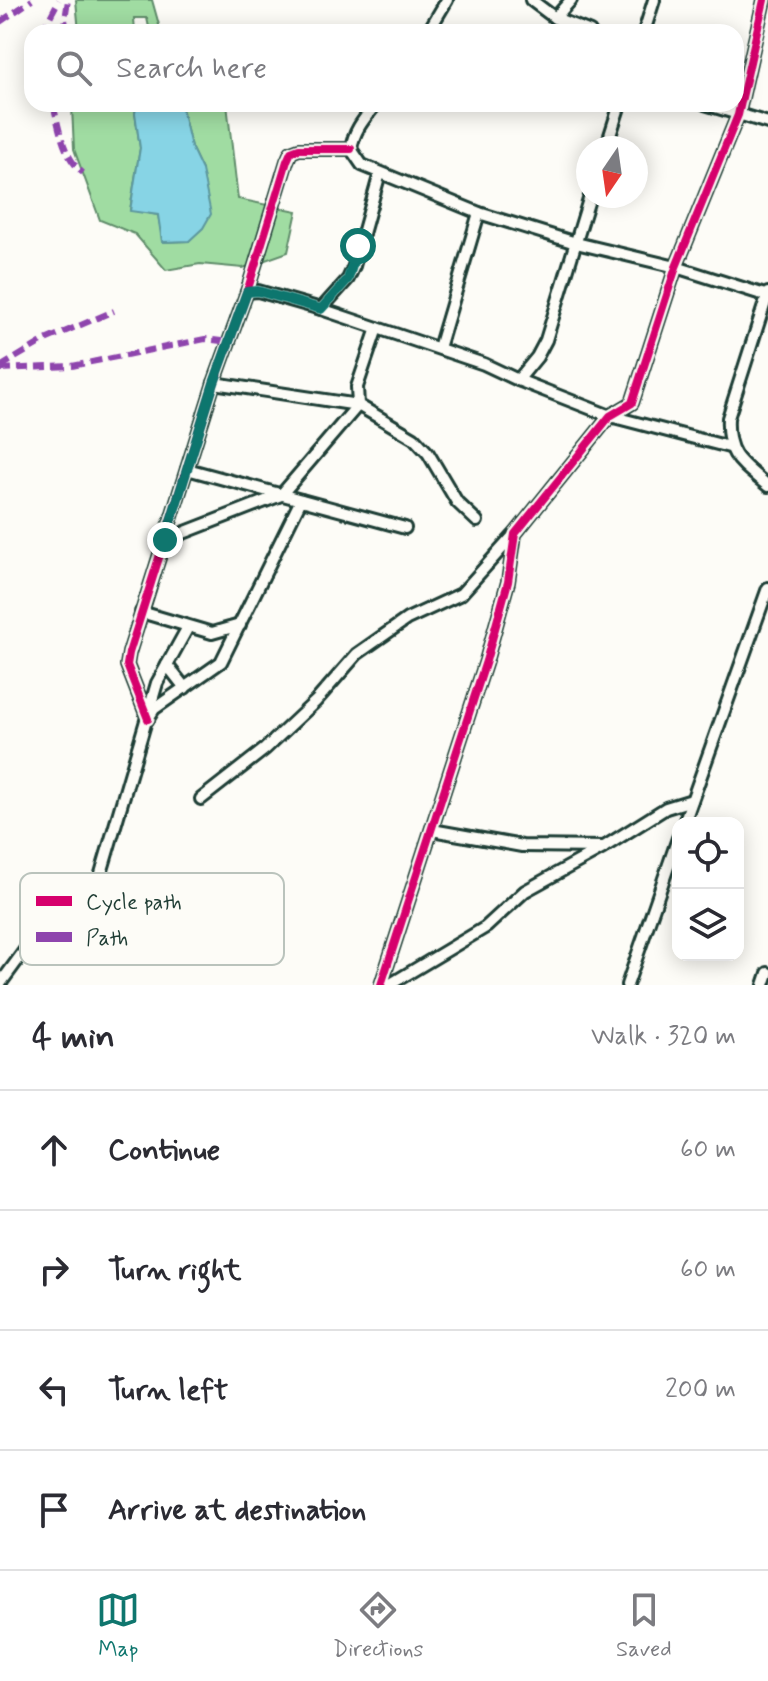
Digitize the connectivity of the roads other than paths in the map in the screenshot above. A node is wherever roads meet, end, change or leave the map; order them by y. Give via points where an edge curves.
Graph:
1 (447, 0) edge
2 (531, 0) edge
3 (571, 0) edge
4 (654, 0) edge
5 (764, 0) edge
6 (555, 18) junction
7 (433, 24) edge
8 (570, 24) edge
9 (646, 24) edge
10 (744, 88) edge
11 (370, 112) edge
12 (617, 112) edge
13 (729, 112) edge
14 (739, 112) edge
15 (738, 115) junction
16 (768, 123) edge
17 (610, 136) edge
18 (351, 149) junction
19 (380, 173) junction
20 (586, 208) edge
21 (479, 213) junction
22 (576, 243) junction
23 (676, 267) junction
24 (247, 292) junction
25 (768, 295) edge
26 (321, 309) junction
27 (377, 328) junction
28 (439, 348) junction
29 (518, 380) junction
30 (214, 383) junction
31 (358, 405) junction
32 (610, 416) junction
33 (729, 447) junction
34 (187, 469) junction
35 (768, 486) edge
36 (281, 495) junction
37 (301, 500) junction
38 (477, 521) dead end
39 (405, 528) dead end
40 (515, 534) junction
41 (165, 540) junction
42 (768, 588) edge
43 (141, 612) junction
44 (240, 625) junction
45 (188, 627) junction
46 (167, 665) junction
47 (185, 688) junction
48 (148, 719) junction
49 (201, 799) dead end
50 (692, 800) junction
51 (686, 817) edge
52 (432, 830) junction
53 (604, 847) junction
54 (672, 855) edge
55 (101, 873) edge
56 (20, 957) edge
57 (768, 973) edge
58 (0, 984) edge
59 (381, 985) edge
60 (389, 985) edge
61 (627, 985) edge
62 (764, 985) edge

1 - 7 street
2 - 6 street
3 - 6 street
4 - 9 street
5 - 10 street
6 - 8 street
11 - 18 street via 356,129
12 - 17 street
13 - 15 street
14 - 15 street
15 - 16 street
15 - 23 street
18 - 19 street via 362,165
18 - 24 street via 291,152
19 - 21 street
19 - 26 street via 354,266
20 - 22 street
21 - 22 street
21 - 28 street
22 - 23 street
22 - 29 street via 546,340
23 - 25 street
23 - 32 street via 632,403
24 - 26 street
24 - 30 street
25 - 33 street via 728,418
26 - 27 street
27 - 28 street
27 - 31 street via 357,387
28 - 29 street
29 - 32 street
30 - 31 street
30 - 34 street
31 - 36 street
31 - 38 street via 414,438 457,502
32 - 33 street
32 - 40 street
33 - 35 street
34 - 36 street
34 - 41 street
36 - 37 street
36 - 41 street
37 - 39 street
37 - 44 street
40 - 49 street via 461,594 407,619 357,654 265,749
40 - 52 street via 486,661
41 - 43 street
42 - 50 street
43 - 45 street
43 - 48 street via 127,665
44 - 45 street via 212,633
44 - 47 street via 221,662
45 - 46 street
46 - 47 street
46 - 48 street
47 - 48 street
48 - 55 street
50 - 51 street
50 - 53 street via 666,808
52 - 53 street via 522,846
52 - 59 street
53 - 60 street via 525,891 486,927
54 - 61 street
56 - 58 street
57 - 62 street

